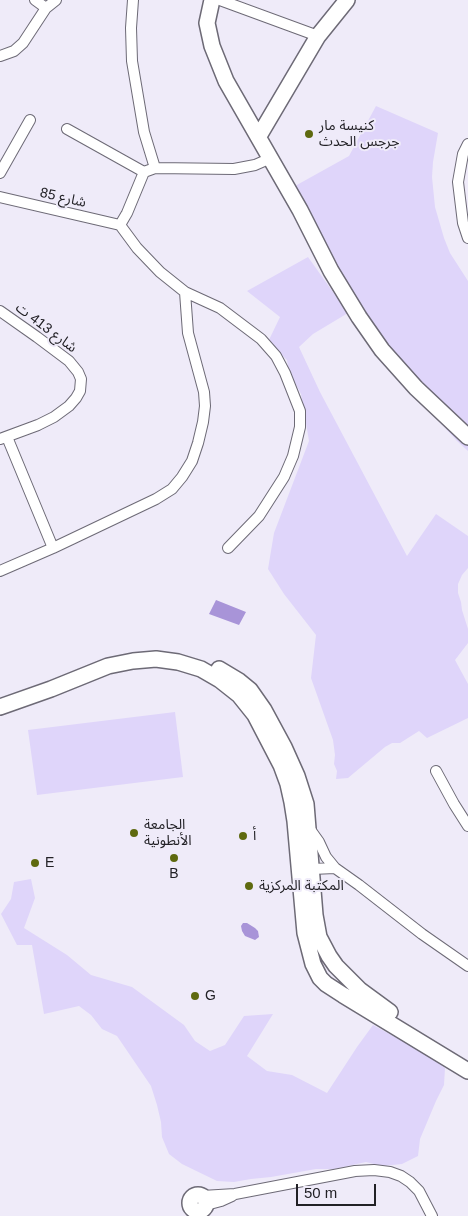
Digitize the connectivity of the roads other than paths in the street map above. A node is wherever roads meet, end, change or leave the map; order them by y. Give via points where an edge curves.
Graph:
1 (35, 0) edge
2 (56, 0) edge
3 (133, 0) edge
4 (212, 0) edge
5 (220, 0) edge
6 (347, 0) edge
7 (46, 8) junction
8 (318, 36) junction
9 (0, 56) edge
10 (30, 120) dead end
11 (67, 129) dead end
12 (259, 136) junction
13 (468, 144) edge
14 (271, 158) junction
15 (155, 168) junction
16 (144, 172) junction
17 (0, 173) edge
18 (0, 197) edge
19 (120, 225) junction
20 (468, 238) edge
21 (185, 292) junction
22 (0, 311) edge
23 (468, 437) edge
24 (3, 438) edge
25 (53, 548) junction
26 (228, 548) dead end
27 (0, 571) edge
28 (0, 695) edge
29 (0, 707) edge
30 (260, 713) junction
31 (436, 771) dead end
32 (468, 826) edge
33 (309, 828) junction
34 (335, 868) junction
35 (312, 869) junction
36 (468, 966) edge
37 (468, 1063) edge
38 (468, 1071) edge
39 (196, 1209) edge
40 (432, 1216) edge

1 - 7 street
2 - 7 street
3 - 15 street via 132,61 144,132
4 - 12 street via 207,23 212,46 226,81
5 - 8 street
6 - 8 street
7 - 9 street via 23,43 14,51
8 - 12 street
10 - 17 street
11 - 16 street
12 - 14 street
13 - 20 street via 458,182
14 - 15 street via 234,168
14 - 23 street via 331,271 382,350 416,388
15 - 16 street
16 - 19 street
18 - 19 street, شارع 85
19 - 21 street via 160,272
21 - 25 street via 188,333 205,406 192,461 172,489
21 - 26 street via 220,308 261,339 276,356 300,411 293,456 284,477 259,516
22 - 24 street, شارع 413 ت via 69,361 81,379 76,398 54,418
24 - 25 street
25 - 27 street
28 - 30 street via 34,688 121,655 160,651 195,658 239,681 250,690
29 - 30 street via 108,666 156,660 201,669 220,680
30 - 33 street via 284,747 297,776
30 - 38 street via 290,793 305,933 320,978
31 - 32 street
33 - 34 street
33 - 35 street
34 - 35 street
34 - 36 street
35 - 37 street via 319,937 336,966 380,1005
39 - 40 street via 235,1194 374,1170 390,1172 410,1182 419,1191

